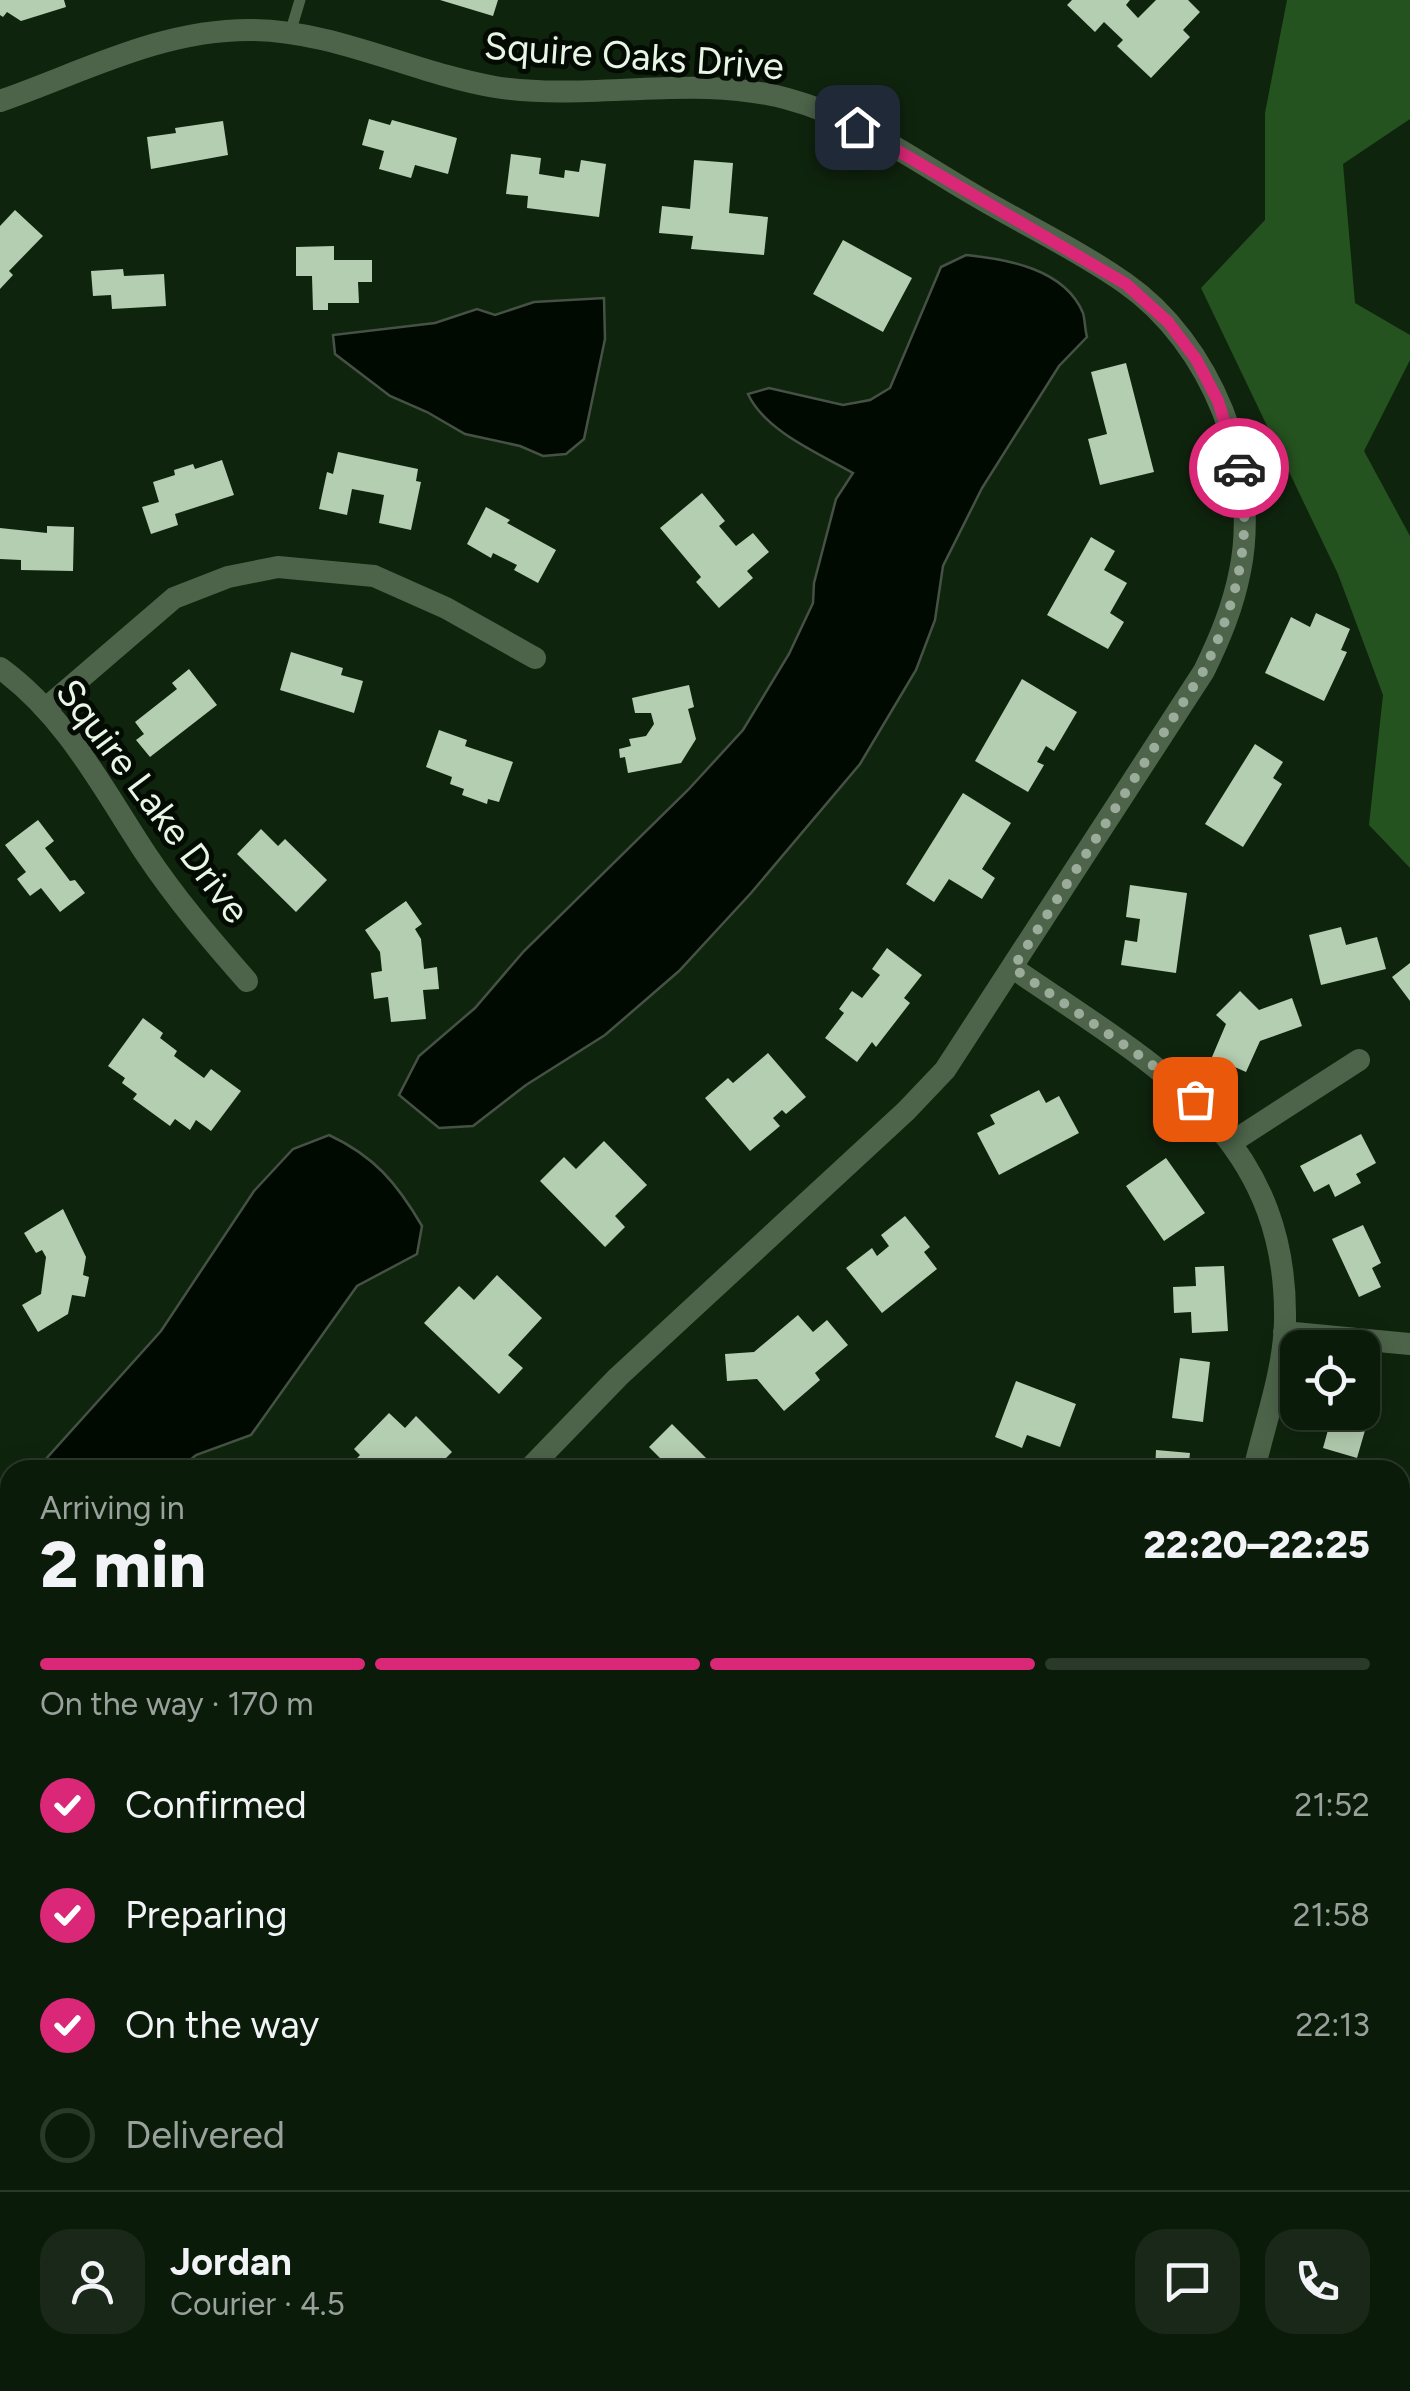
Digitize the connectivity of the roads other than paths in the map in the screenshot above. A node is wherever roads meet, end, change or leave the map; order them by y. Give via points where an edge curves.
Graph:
1 (300, 0) edge
2 (290, 33) junction
3 (0, 102) edge
4 (534, 658) dead end
5 (0, 668) edge
6 (46, 708) junction
7 (1013, 968) junction
8 (247, 980) dead end
9 (1360, 1060) dead end
10 (1232, 1142) junction
11 (1284, 1330) edge
12 (1380, 1341) edge
13 (1410, 1344) edge
14 (1280, 1360) edge
15 (538, 1460) edge
16 (1256, 1460) edge

1 - 2 lane
2 - 3 street, Squire Oaks Drive via 177,37
2 - 7 street, Squire Oaks Drive via 495,87 726,90 788,99 857,127 1126,284 1168,322 1218,401 1241,478 1240,569 1227,622 1204,670
4 - 6 street via 374,576 278,567 174,598
5 - 6 street, Squire Lake Drive
6 - 8 street, Squire Lake Drive via 203,932
7 - 10 street via 1146,1060 1195,1099
7 - 15 street, Squire Oaks Drive via 945,1070 906,1111
9 - 10 street
10 - 11 street via 1278,1246
12 - 13 street
14 - 16 street

